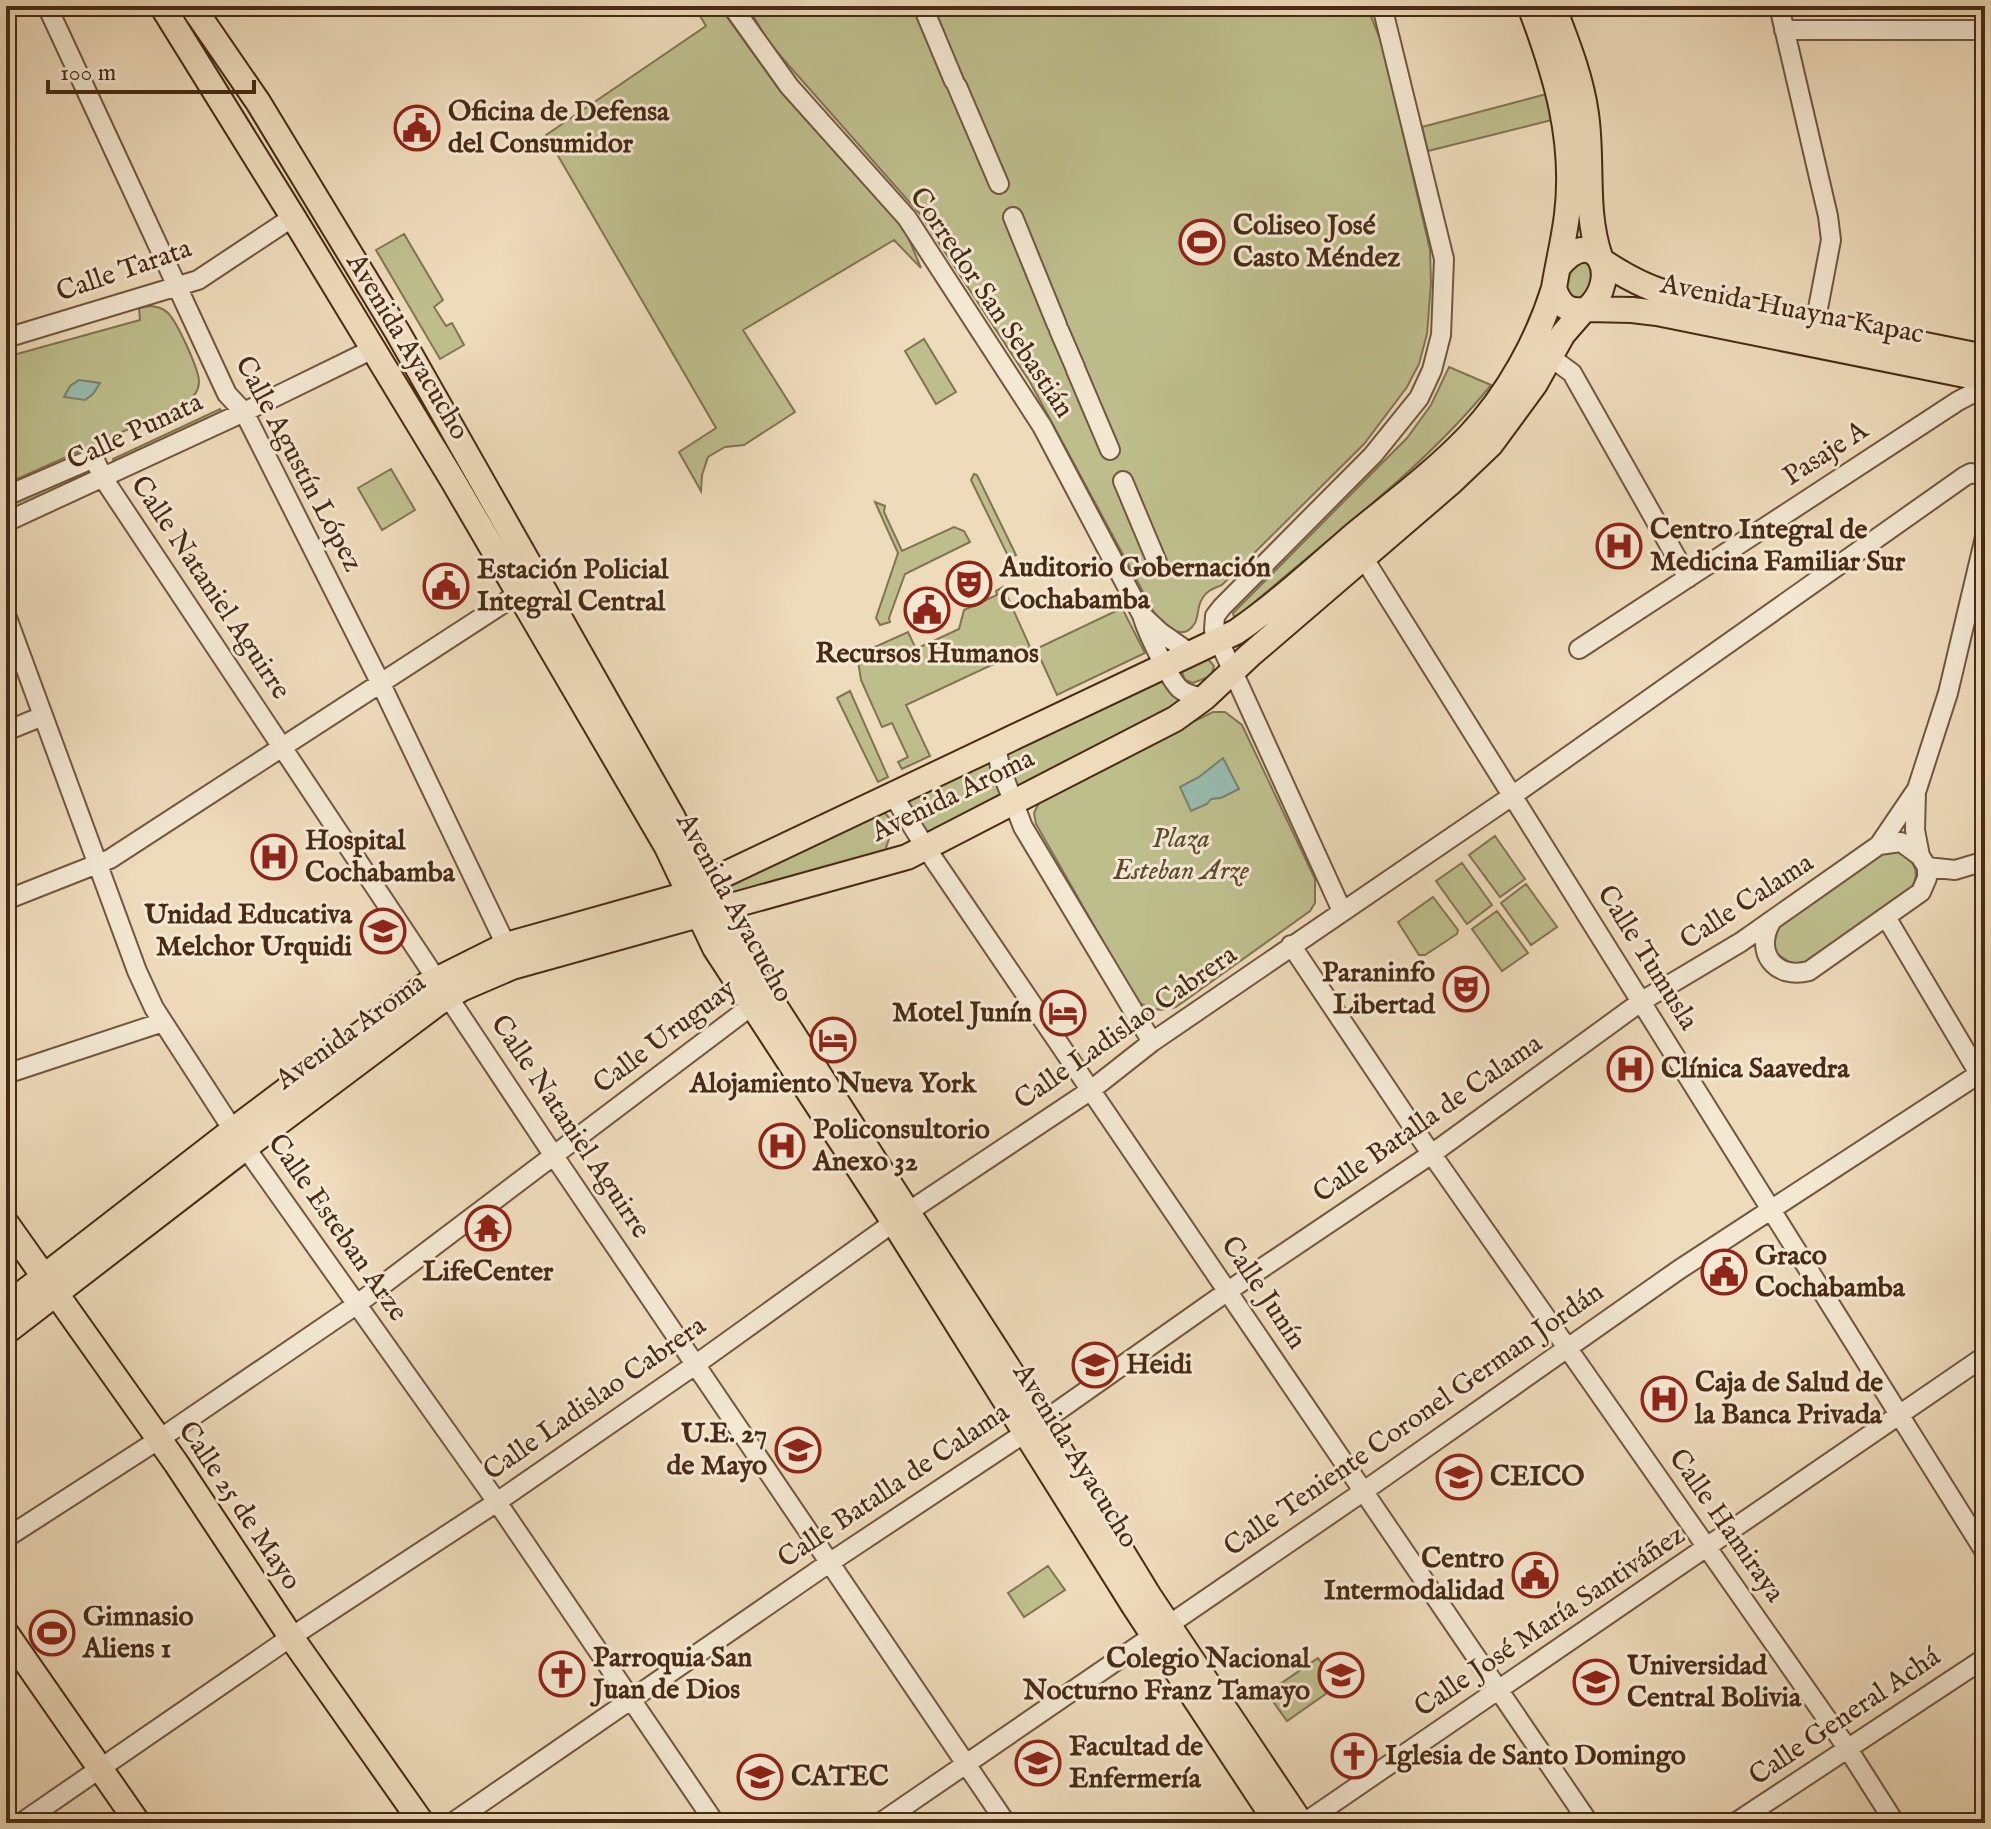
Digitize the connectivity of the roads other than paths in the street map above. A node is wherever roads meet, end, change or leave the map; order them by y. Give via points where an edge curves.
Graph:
1 (47, 6) edge
2 (162, 6) edge
3 (192, 6) edge
4 (732, 6) edge
5 (1382, 6) edge
6 (1530, 6) edge
7 (1553, 6) edge
8 (1779, 6) edge
9 (923, 7) edge
10 (1784, 30) junction
11 (1985, 30) edge
12 (293, 217) junction
13 (1601, 259) junction
14 (1556, 277) junction
15 (177, 289) junction
16 (1585, 310) junction
17 (1815, 324) junction
18 (6, 338) edge
19 (373, 349) junction
20 (1549, 356) junction
21 (1985, 357) edge
22 (1985, 379) edge
23 (1985, 387) edge
24 (244, 412) junction
25 (94, 458) joint
26 (1985, 476) edge
27 (103, 478) junction
28 (6, 496) edge
29 (6, 522) edge
30 (1985, 537) edge
31 (1363, 557) junction
32 (1157, 562) dead end
33 (1688, 578) junction
34 (528, 587) junction
35 (6, 615) edge
36 (1142, 615) junction
37 (1217, 641) junction
38 (1579, 649) dead end
39 (1190, 653) junction
40 (1166, 664) junction
41 (1233, 671) junction
42 (380, 682) junction
43 (1204, 698) junction
44 (43, 716) junction
45 (6, 731) edge
46 (996, 745) junction
47 (281, 747) junction
48 (1917, 789) junction
49 (892, 794) junction
50 (1512, 796) junction
51 (1015, 801) junction
52 (1879, 845) junction
53 (926, 848) junction
54 (1985, 861) edge
55 (1923, 862) junction
56 (99, 864) junction
57 (697, 887) junction
58 (6, 900) edge
59 (1342, 911) junction
60 (710, 912) junction
61 (1886, 917) junction
62 (1771, 922) junction
63 (506, 945) junction
64 (1291, 945) junction
65 (443, 987) junction
66 (760, 1000) junction
67 (1642, 1001) junction
68 (163, 1022) junction
69 (1152, 1042) junction
70 (6, 1074) edge
71 (1983, 1076) edge
72 (1091, 1090) junction
73 (240, 1138) junction
74 (1433, 1153) junction
75 (554, 1156) junction
76 (1771, 1211) junction
77 (901, 1218) junction
78 (6, 1223) edge
79 (49, 1286) junction
80 (1228, 1291) junction
81 (356, 1305) junction
82 (6, 1306) edge
83 (6, 1332) edge
84 (1567, 1349) junction
85 (1985, 1356) edge
86 (695, 1365) junction
87 (1901, 1414) junction
88 (1034, 1426) junction
89 (158, 1440) junction
90 (1364, 1491) junction
91 (497, 1502) junction
92 (6, 1538) edge
93 (1707, 1548) junction
94 (1985, 1552) edge
95 (829, 1563) junction
96 (1160, 1630) junction
97 (6, 1633) edge
98 (291, 1637) junction
99 (1985, 1658) edge
100 (1500, 1691) junction
101 (630, 1700) junction
102 (1848, 1749) junction
103 (966, 1763) junction
104 (100, 1768) junction
105 (21, 1823) edge
106 (138, 1823) edge
107 (422, 1823) edge
108 (452, 1823) edge
109 (715, 1823) edge
110 (880, 1823) edge
111 (1006, 1823) edge
112 (1277, 1823) edge
113 (1303, 1823) edge
114 (1589, 1823) edge
115 (1735, 1823) edge
116 (1895, 1823) edge

1 - 15 street, Calle Agustín López
2 - 12 main road, Avenida Ayacucho
3 - 34 main road, Avenida Ayacucho via 319,200
4 - 36 street, Corredor San Sebastián via 789,86 907,218 1042,426
5 - 37 street via 1444,259 1441,335 1432,370 1419,398 1373,455 1222,607 1215,616
6 - 14 main road, Avenida Aroma via 1565,113 1568,212
7 - 13 main road via 1586,114 1590,217
8 - 10 street
9 - 32 street
10 - 11 street
10 - 17 street via 1830,228
12 - 15 street, Calle Tarata
12 - 19 main road, Avenida Ayacucho
13 - 14 main road via 1580,250 1570,254
13 - 16 main road via 1602,290
13 - 17 main road, Avenida Huayna Kapac via 1647,288
14 - 16 main road via 1557,299 1563,306
14 - 37 main road, Avenida Aroma via 1546,313 1520,365 1471,434 1272,605
15 - 18 street, Calle Tarata
15 - 24 street, Calle Agustín López via 227,394
16 - 20 main road, Avenida Aroma
16 - 22 main road, Avenida Huayna Kapac via 1657,313
17 - 21 main road, Avenida Huayna Kapac
19 - 24 street, Calle Punata
19 - 34 main road, Avenida Ayacucho
20 - 31 main road, Avenida Aroma via 1521,406 1491,444
20 - 33 street via 1572,373
23 - 33 street, Pasaje A
24 - 27 street, Calle Punata
24 - 42 street, Calle Agustín López
25 - 27 street, Calle Nataniel Aguirre
25 - 28 street, Calle Punata
26 - 50 street, Calle Ladislao Cabrera via 1965,476
27 - 29 street, Calle Punata
27 - 47 street, Calle Nataniel Aguirre
30 - 48 street via 1948,693
31 - 41 main road, Avenida Aroma
31 - 50 street, Calle Tumusla
33 - 38 street, Pasaje A
34 - 42 street
34 - 57 main road, Avenida Ayacucho via 667,847
35 - 44 street, Calle Esteban Arze
36 - 39 street, Corredor San Sebastián
36 - 40 street, Corredor San Sebastián via 1146,633
37 - 39 main road, Avenida Aroma
37 - 41 street
39 - 40 main road, Avenida Aroma
40 - 43 street, Corredor San Sebastián via 1180,689
40 - 46 main road, Avenida Aroma
41 - 43 main road, Avenida Aroma
41 - 59 street
42 - 47 street
42 - 63 street, Calle Agustín López
43 - 51 main road, Avenida Aroma via 1175,719
44 - 45 street
44 - 56 street, Calle Esteban Arze
46 - 49 main road, Avenida Aroma
46 - 51 street
47 - 56 street
47 - 65 street, Calle Nataniel Aguirre
48 - 52 street
48 - 55 street via 1915,830
49 - 53 street, Calle Junín
49 - 57 main road, Avenida Aroma
50 - 59 street, Calle Ladislao Cabrera
50 - 67 street, Calle Tumusla
51 - 53 main road, Avenida Aroma
51 - 69 street via 1023,827
52 - 55 street via 1901,842
52 - 62 street, Calle Calama
53 - 60 main road, Avenida Aroma via 883,866
53 - 72 street, Calle Junín
54 - 55 street via 1955,870
55 - 61 street via 1927,878 1921,892
56 - 58 street
56 - 68 street, Calle Esteban Arze via 137,971
57 - 60 main road, Avenida Ayacucho
57 - 63 main road, Avenida Aroma via 672,899
59 - 64 street, Calle Ladislao Cabrera
60 - 65 main road, Avenida Aroma
60 - 66 main road, Avenida Ayacucho via 740,952
61 - 62 street via 1796,975 1781,970 1767,955 1763,943
61 - 71 street
62 - 67 street, Calle Calama
63 - 65 main road, Avenida Aroma
64 - 69 street, Calle Ladislao Cabrera
64 - 74 street, Calle Hamiraya
65 - 73 main road, Avenida Aroma
65 - 75 street, Calle Nataniel Aguirre
66 - 75 street, Calle Uruguay
66 - 77 main road, Avenida Ayacucho
67 - 74 street, Calle Batalla de Calama
67 - 76 street, Calle Tumusla
68 - 70 street
68 - 73 street, Calle Esteban Arze
69 - 72 street, Calle Ladislao Cabrera
71 - 76 street, Calle Teniente Coronel German Jordán
72 - 77 street, Calle Ladislao Cabrera
72 - 80 street, Calle Junín
73 - 79 main road, Avenida Aroma
73 - 81 street, Calle Esteban Arze
74 - 80 street, Calle Batalla de Calama
74 - 84 street, Calle Hamiraya
75 - 81 street, Calle Uruguay
75 - 86 street, Calle Nataniel Aguirre
76 - 84 street, Calle Teniente Coronel German Jordán
76 - 87 street, Calle Tumusla
77 - 86 street, Calle Ladislao Cabrera
77 - 88 main road, Avenida Ayacucho
78 - 79 main road, Calle 25 de Mayo
79 - 82 main road, Avenida Aroma
79 - 83 main road, Avenida Aroma
79 - 89 main road, Calle 25 de Mayo
80 - 88 street, Calle Batalla de Calama
80 - 90 street, Calle Junín
81 - 89 street, Calle Uruguay
81 - 91 street, Calle Esteban Arze
84 - 90 street, Calle Teniente Coronel German Jordán
84 - 93 street, Calle Hamiraya
85 - 87 street, Calle José María Santiváñez
86 - 91 street, Calle Ladislao Cabrera
86 - 95 street, Calle Nataniel Aguirre
87 - 93 street, Calle José María Santiváñez
87 - 94 street, Calle Tumusla
88 - 95 street, Calle Batalla de Calama
88 - 96 main road, Avenida Ayacucho
89 - 92 street, Calle Uruguay
89 - 98 main road, Calle 25 de Mayo
90 - 96 street, Calle Teniente Coronel German Jordán
90 - 100 street, Calle Junín
91 - 98 street, Calle Ladislao Cabrera
91 - 101 street, Calle Esteban Arze
93 - 100 street, Calle José María Santiváñez
93 - 102 street, Calle Hamiraya
95 - 101 street, Calle Batalla de Calama
95 - 103 street, Calle Nataniel Aguirre
96 - 103 street, Calle Teniente Coronel German Jordán
96 - 112 main road, Avenida Ayacucho
96 - 113 main road, Avenida Ayacucho
97 - 104 main road
98 - 104 street, Calle Ladislao Cabrera
98 - 107 main road, Calle 25 de Mayo
99 - 102 street, Calle General Achá
100 - 113 street, Calle José María Santiváñez
100 - 114 street, Calle Junín
101 - 108 street, Calle Batalla de Calama
101 - 109 street, Calle Esteban Arze
102 - 115 street, Calle General Achá
102 - 116 street, Calle Hamiraya
103 - 110 street, Calle Teniente Coronel German Jordán
103 - 111 street, Calle Nataniel Aguirre
104 - 105 street, Calle Ladislao Cabrera
104 - 106 main road

